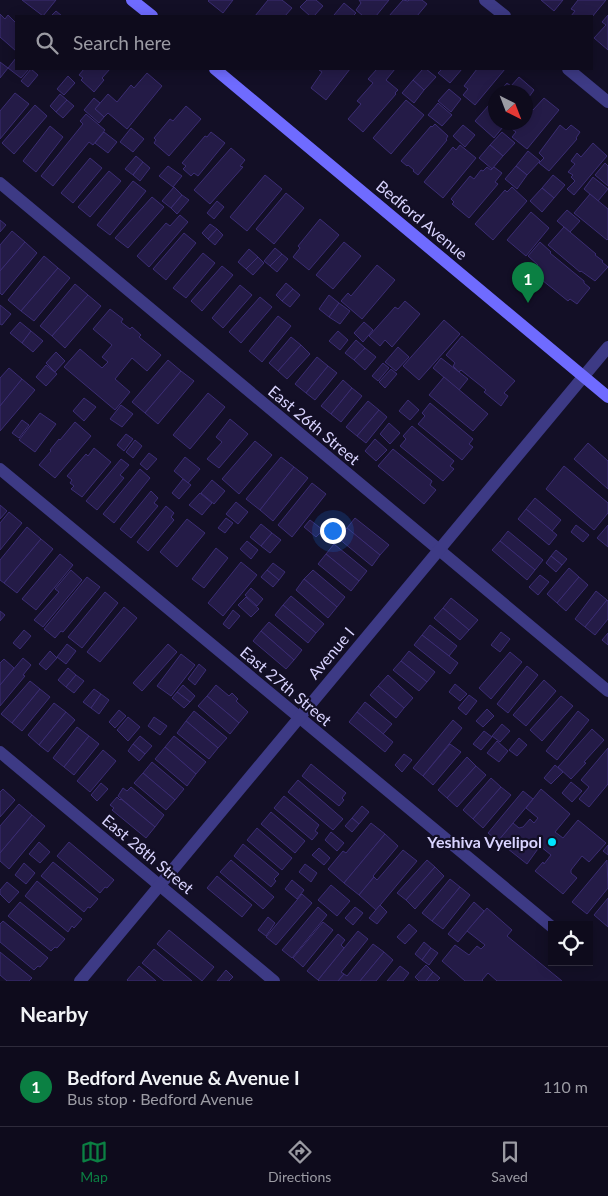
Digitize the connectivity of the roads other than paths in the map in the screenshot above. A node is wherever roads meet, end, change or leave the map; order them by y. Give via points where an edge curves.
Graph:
1 (132, 0) edge
2 (486, 0) edge
3 (151, 15) edge
4 (504, 15) edge
5 (216, 70) edge
6 (569, 70) edge
7 (608, 102) edge
8 (0, 183) edge
9 (608, 347) edge
10 (584, 376) junction
11 (608, 397) edge
12 (0, 469) edge
13 (439, 550) junction
14 (608, 692) edge
15 (299, 718) junction
16 (0, 752) edge
17 (159, 885) junction
18 (548, 924) edge
19 (80, 981) edge
20 (274, 981) edge

1 - 3 main road
2 - 4 street
5 - 10 main road, Bedford Avenue
6 - 7 street
8 - 13 street, East 26th Street
9 - 10 street, Avenue I
10 - 11 main road, Bedford Avenue
10 - 13 street, Avenue I
12 - 15 street, East 27th Street
13 - 14 street, East 26th Street
13 - 15 street, Avenue I
15 - 17 street, Avenue I
15 - 18 street, East 27th Street
16 - 17 street, East 28th Street
17 - 19 street, Avenue I
17 - 20 street, East 28th Street

